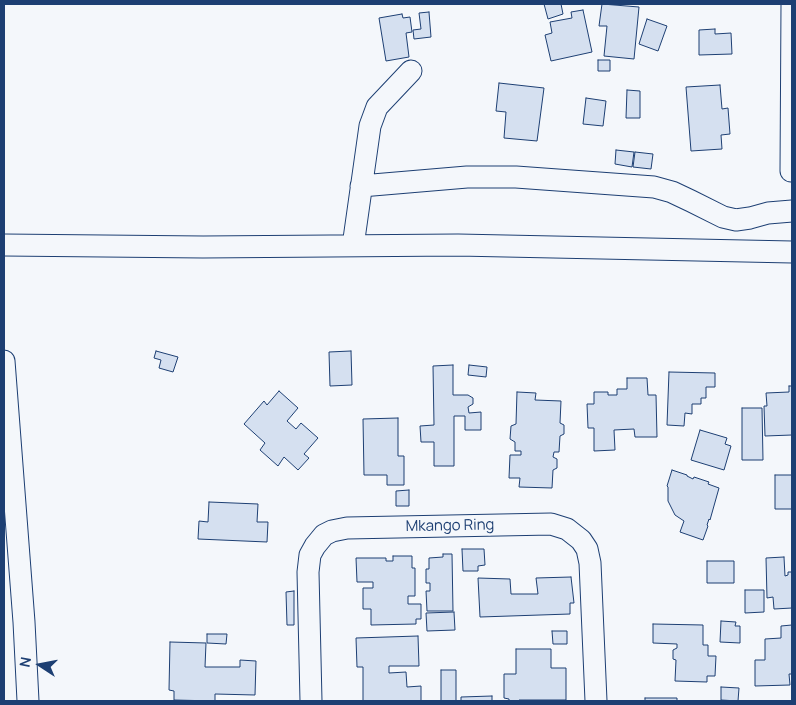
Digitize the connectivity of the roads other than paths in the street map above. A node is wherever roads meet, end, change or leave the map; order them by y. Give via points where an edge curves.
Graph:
1 (792, 4) edge
2 (410, 71) dead end
3 (791, 171) dead end
4 (361, 186) junction
5 (792, 211) edge
6 (4, 245) edge
7 (353, 246) junction
8 (792, 252) edge
9 (4, 361) edge
10 (17, 528) junction
11 (4, 556) edge
12 (28, 701) edge
13 (311, 701) edge
14 (596, 701) edge

1 - 3 street
2 - 4 street via 377,107 370,126
4 - 5 street via 468,177 516,177 654,188 672,192 736,220
4 - 7 street
6 - 7 street
7 - 8 street
9 - 10 street
10 - 11 street
10 - 12 street
13 - 14 street, Mkango Ring via 308,572 310,555 324,535 347,528 551,524 567,529 587,549

